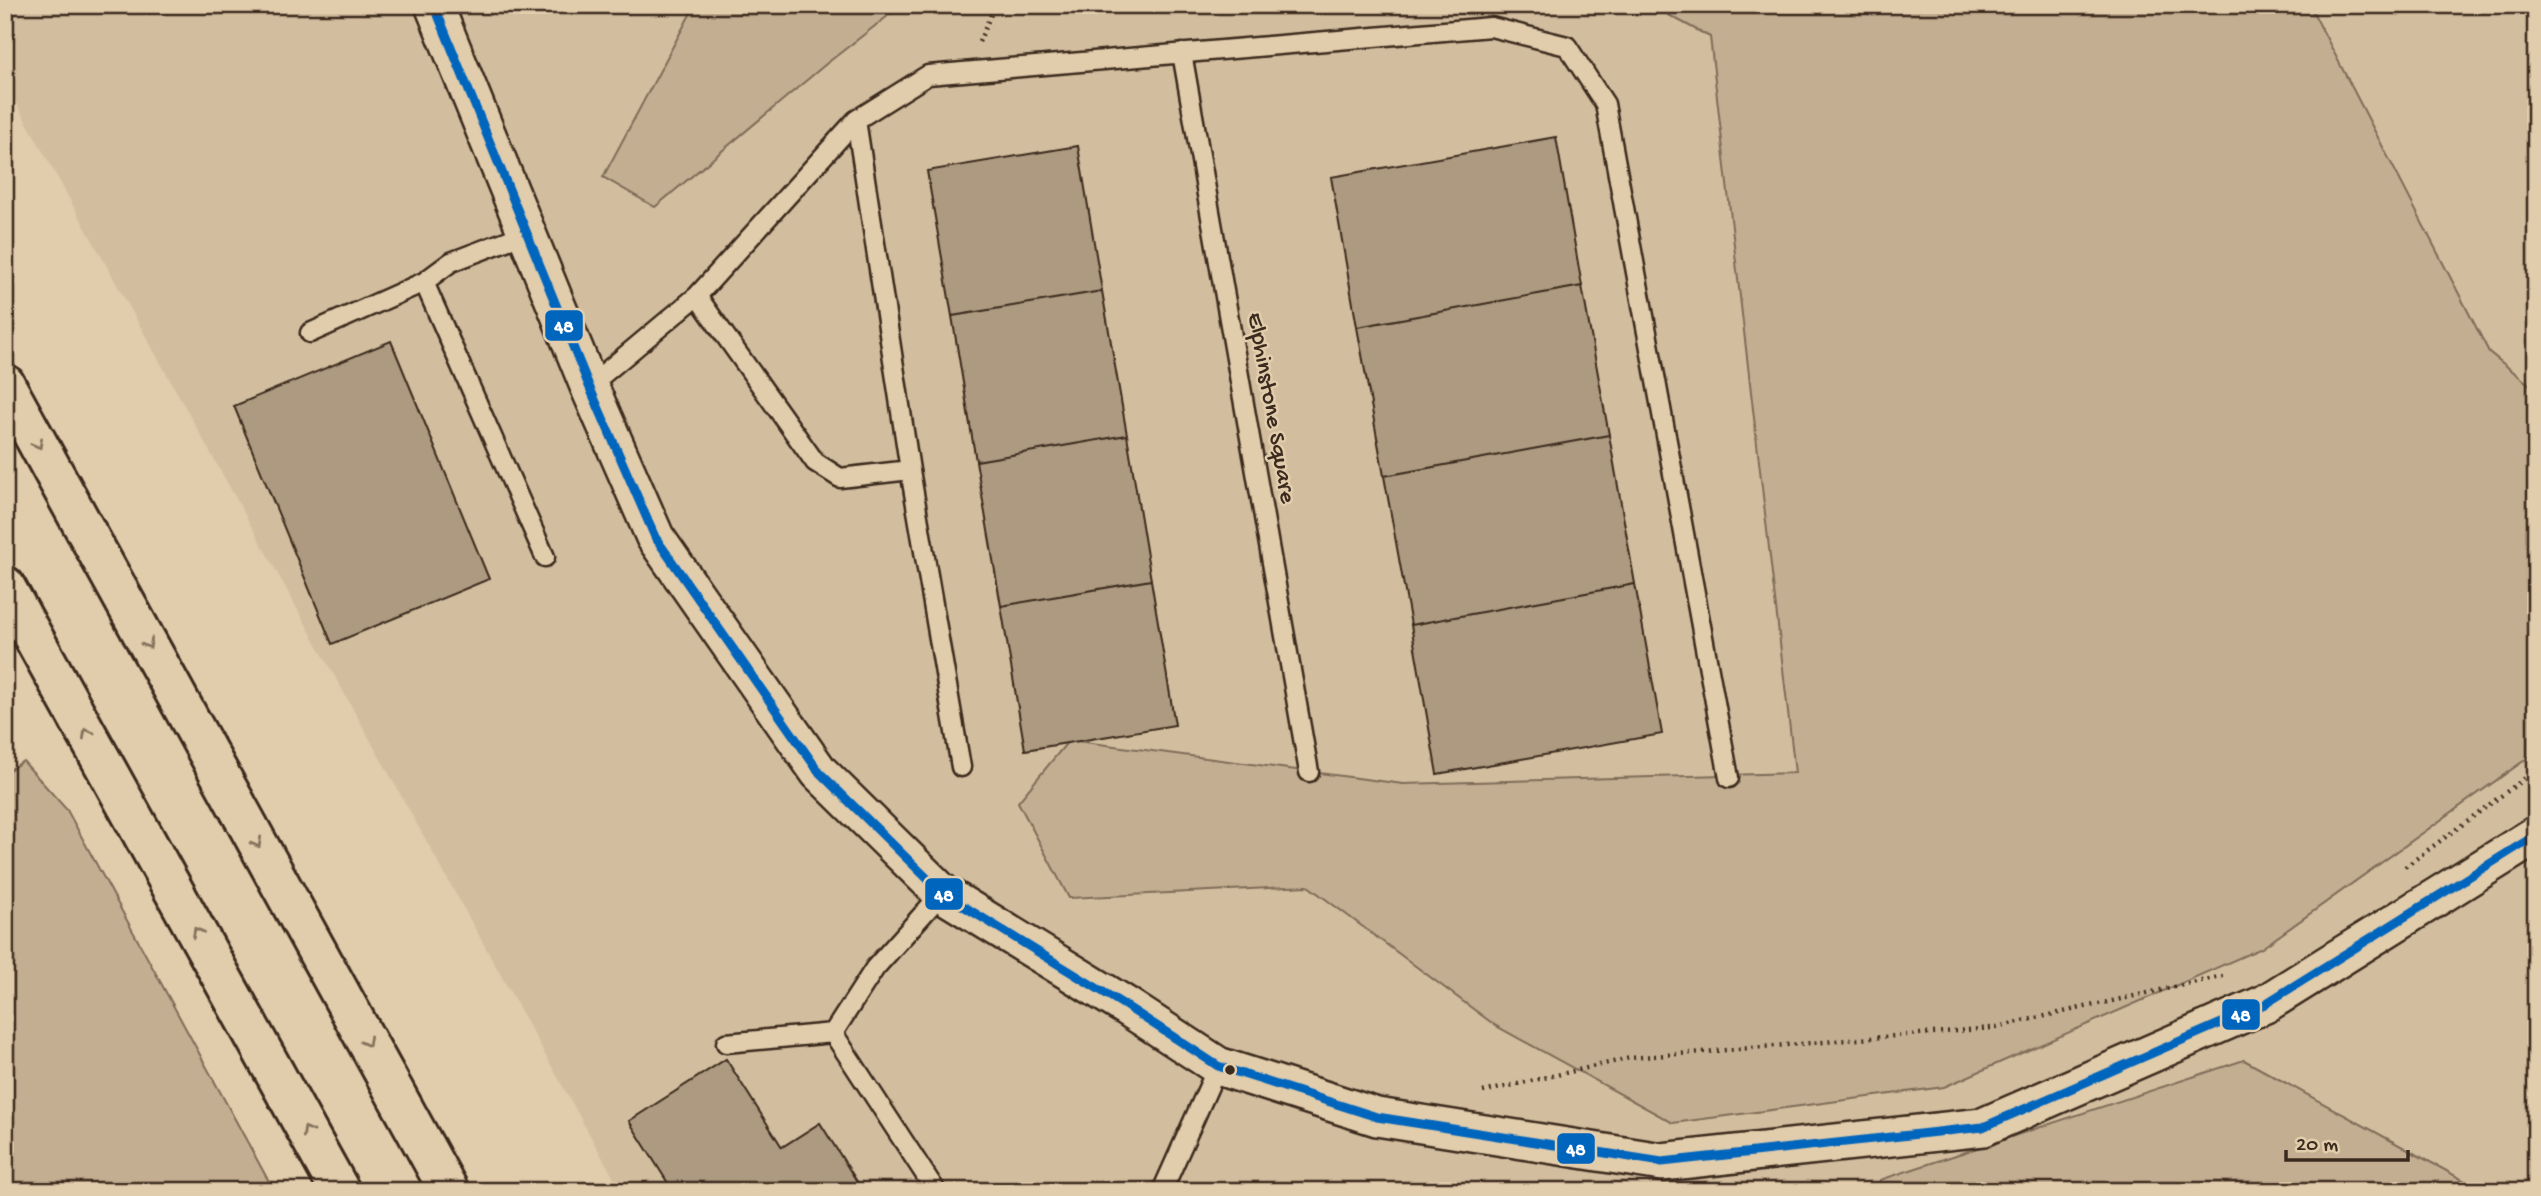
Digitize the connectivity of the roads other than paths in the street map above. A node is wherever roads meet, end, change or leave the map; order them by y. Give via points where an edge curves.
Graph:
1 (435, 5) edge
2 (1182, 53) junction
3 (856, 120) junction
4 (527, 233) junction
5 (424, 282) junction
6 (697, 296) junction
7 (310, 333) dead end
8 (5, 384) edge
9 (589, 386) junction
10 (910, 470) junction
11 (545, 557) dead end
12 (5, 586) edge
13 (961, 767) dead end
14 (1309, 772) dead end
15 (1729, 778) dead end
16 (2536, 835) edge
17 (942, 893) junction
18 (833, 1033) junction
19 (726, 1043) dead end
20 (1218, 1066) junction
21 (341, 1191) edge
22 (449, 1191) edge
23 (936, 1191) edge
24 (1162, 1191) edge

1 - 4 street
2 - 3 lane via 928,75
2 - 14 lane, Elphinstone Square
2 - 15 lane via 1491,27 1567,46 1605,104
3 - 6 lane
3 - 10 lane
4 - 5 lane via 451,262
4 - 9 street
5 - 7 lane
5 - 11 lane
6 - 9 lane
6 - 10 lane via 815,462 840,478
8 -> 22 highway
9 - 17 street via 655,537 670,559 819,772
10 - 13 lane
21 -> 12 highway
16 - 20 street via 2265,1004 1983,1128 1662,1162 1377,1117
17 - 18 lane via 875,968
17 - 20 street
18 - 19 lane
18 - 23 lane
20 - 24 lane

